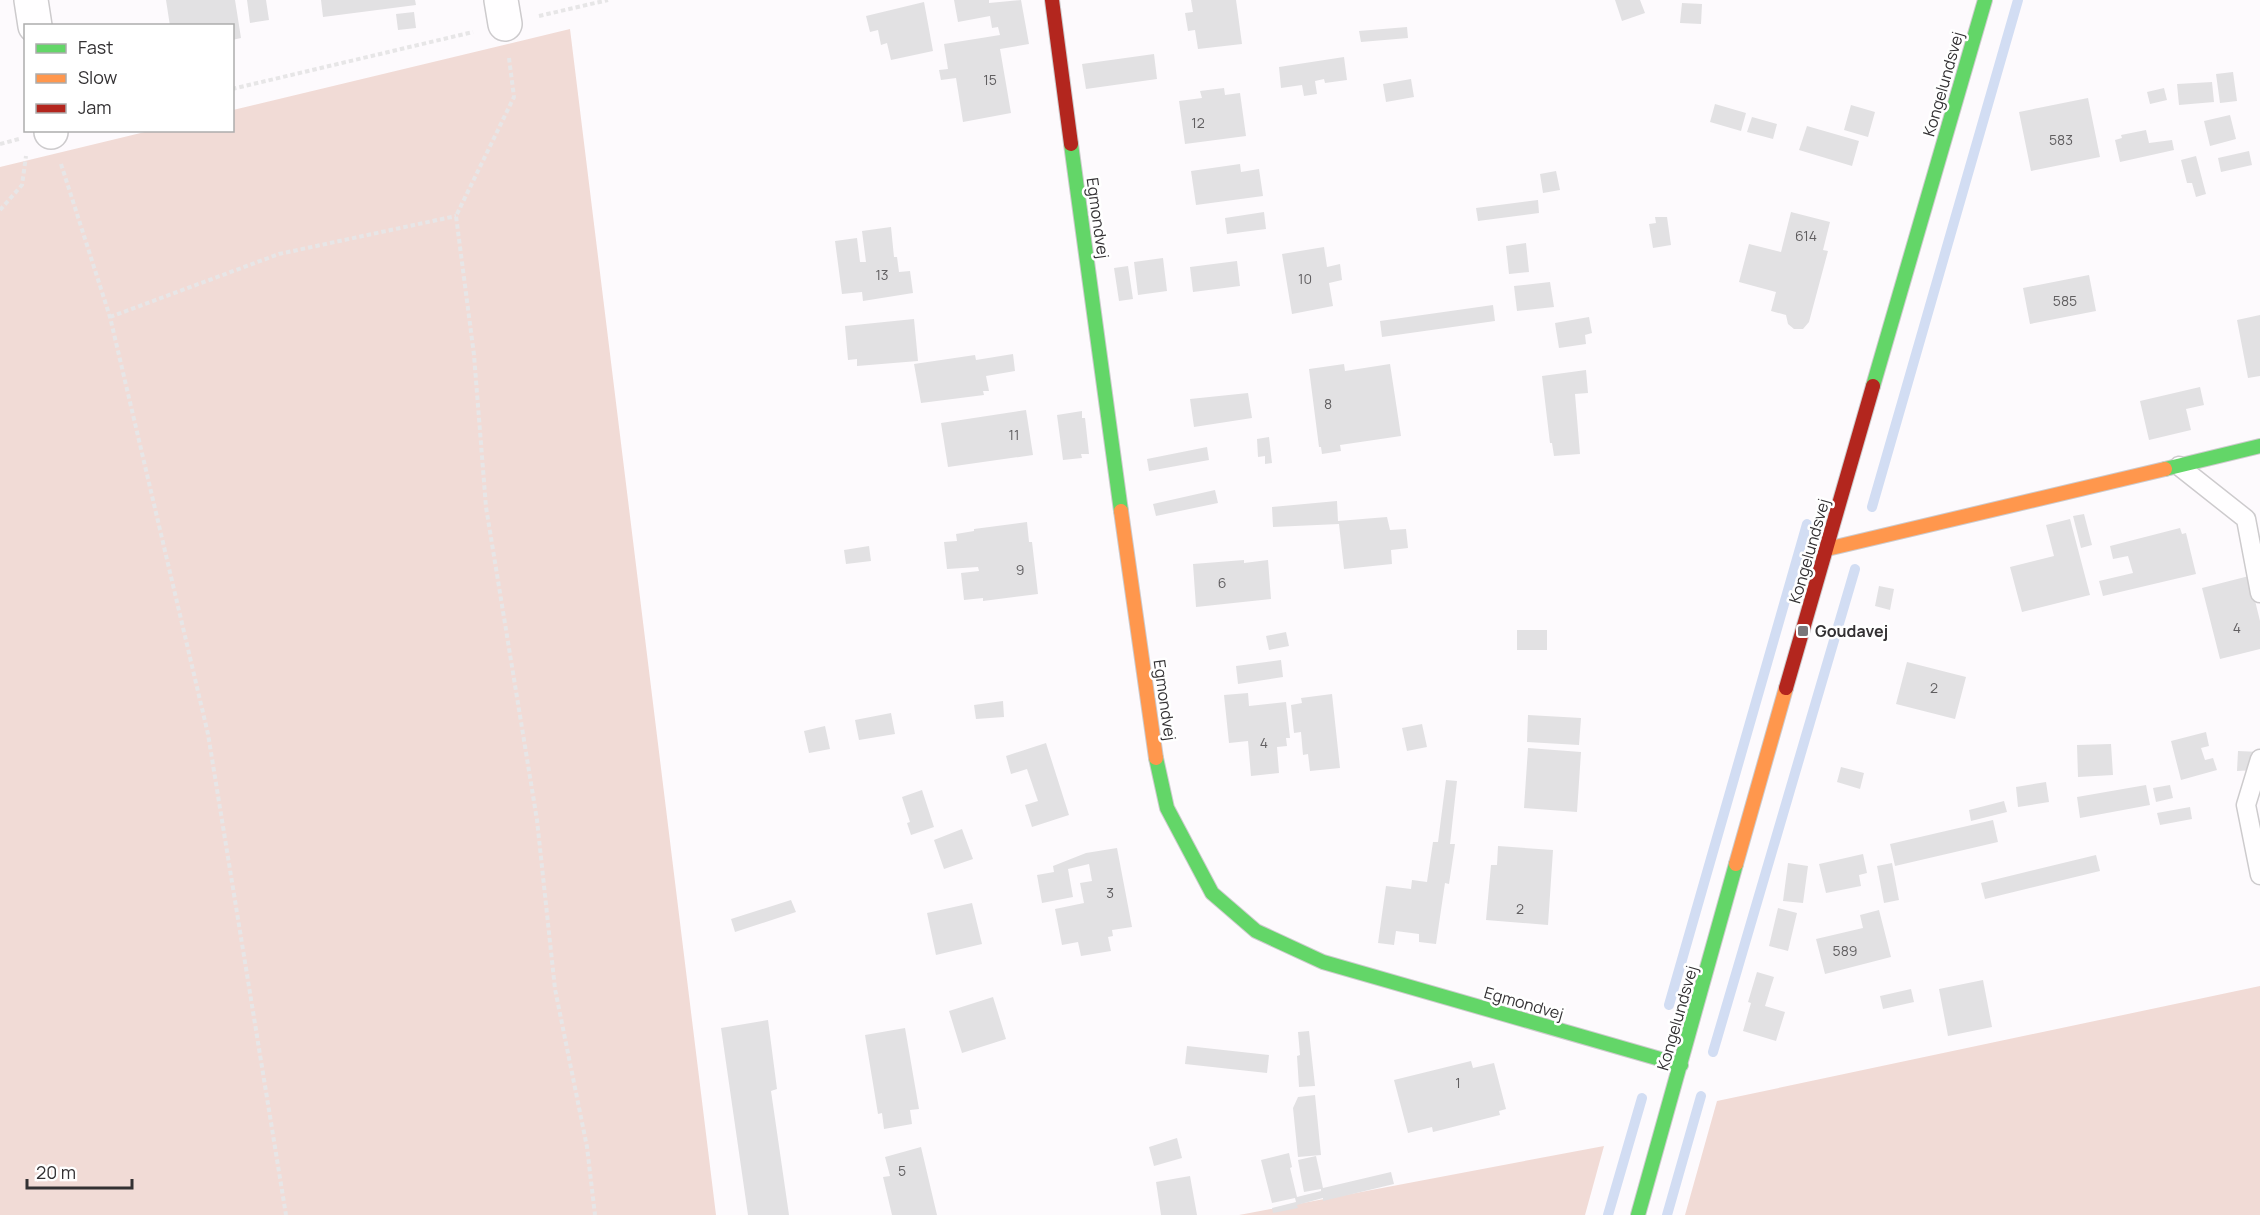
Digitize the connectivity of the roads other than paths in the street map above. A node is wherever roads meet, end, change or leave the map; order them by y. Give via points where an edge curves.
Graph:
1 (31, 0) edge
2 (1052, 0) edge
3 (1984, 0) edge
4 (35, 24) edge
5 (2260, 446) edge
6 (2179, 466) junction
7 (1827, 549) junction
8 (2260, 593) edge
9 (2260, 759) edge
10 (2260, 875) edge
11 (1681, 1065) junction
12 (1638, 1215) edge

1 - 4 street
2 - 11 street, Egmondvej via 1158,771 1167,808 1212,893 1256,931 1323,962
3 - 7 street, Kongelundsvej
5 - 6 street
6 - 7 street
6 - 8 lane via 2246,519
7 - 11 street, Kongelundsvej
9 - 10 lane via 2246,805
11 - 12 street, Kongelundsvej

